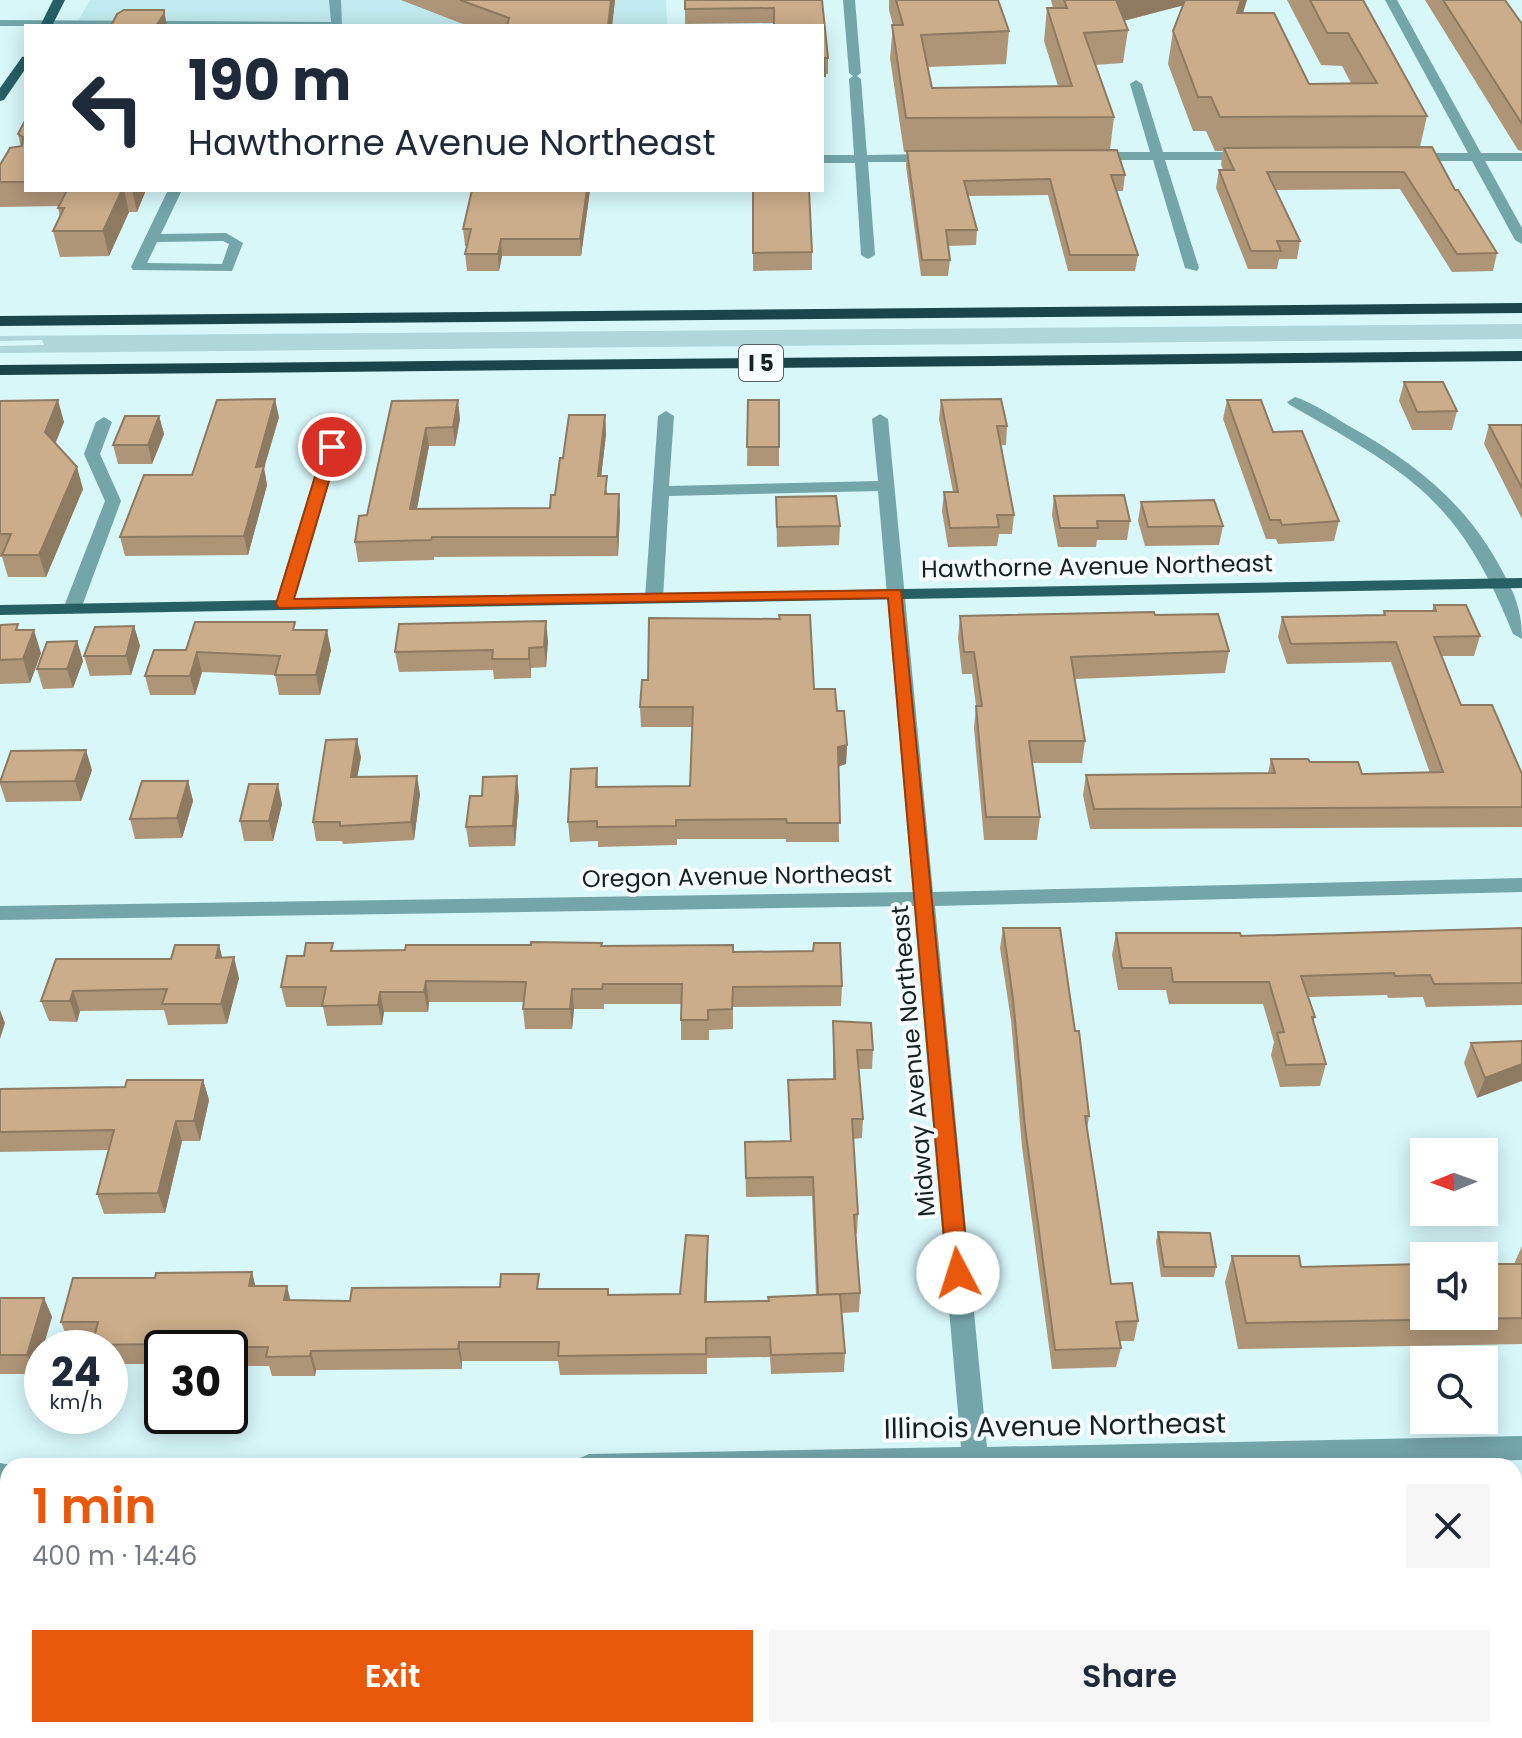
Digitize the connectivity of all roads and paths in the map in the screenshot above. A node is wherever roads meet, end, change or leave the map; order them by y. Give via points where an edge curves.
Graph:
1 (59, 0) edge
2 (335, 0) edge
3 (849, 0) edge
4 (1391, 0) edge
5 (0, 23) edge
6 (24, 24) edge
7 (47, 24) edge
8 (337, 24) edge
9 (24, 63) edge
10 (1136, 84) dead end
11 (0, 97) edge
12 (1084, 156) edge
13 (1157, 156) junction
14 (1263, 156) edge
15 (956, 157) edge
16 (1399, 157) edge
17 (1476, 157) junction
18 (1522, 157) edge
19 (859, 158) junction
20 (824, 159) edge
21 (174, 192) edge
22 (152, 238) junction
23 (1522, 240) edge
24 (868, 255) dead end
25 (1192, 268) dead end
26 (1522, 308) edge
27 (0, 321) edge
28 (1522, 356) edge
29 (0, 370) edge
30 (1295, 402) dead end
31 (666, 416) dead end
32 (880, 419) dead end
33 (340, 420) dead end
34 (104, 422) dead end
35 (886, 486) junction
36 (661, 491) junction
37 (1501, 583) junction
38 (1522, 583) edge
39 (895, 593) junction
40 (654, 598) junction
41 (284, 604) junction
42 (72, 609) junction
43 (0, 610) edge
44 (1522, 634) edge
45 (1522, 885) edge
46 (924, 899) junction
47 (0, 913) edge
48 (1522, 1448) edge
49 (975, 1458) edge
50 (1066, 1458) edge

1 - 7 main road
2 - 8 street
3 - 19 street
4 - 17 street
5 - 6 street
9 - 11 main road
10 - 13 street
12 - 13 street
13 - 14 street
13 - 25 street
15 - 19 street
16 - 17 street
17 - 18 street
17 - 23 street
19 - 20 street
19 - 24 street
21 - 22 street
22 - 22 street via 226,237 236,243 227,268 138,267
26 - 27 highway, I 5
28 - 29 highway, I 5
30 - 37 street via 1390,457 1431,489 1461,519
31 - 36 street
32 - 35 street, Midway Avenue Northeast
33 - 41 street
34 - 42 street via 92,454 113,501
35 - 36 street
35 - 39 street, Midway Avenue Northeast
36 - 40 street
37 - 38 main road, Hawthorne Avenue Northeast
37 - 39 main road, Hawthorne Avenue Northeast
37 - 44 street
39 - 40 main road, Hawthorne Avenue Northeast
39 - 46 street, Midway Avenue Northeast
40 - 41 main road, Hawthorne Avenue Northeast
41 - 42 main road, Hawthorne Avenue Northeast
42 - 43 main road, Hawthorne Avenue Northeast
45 - 46 street, Oregon Avenue Northeast
46 - 47 street, Oregon Avenue Northeast
46 - 49 street, Midway Avenue Northeast
48 - 50 street, Illinois Avenue Northeast

